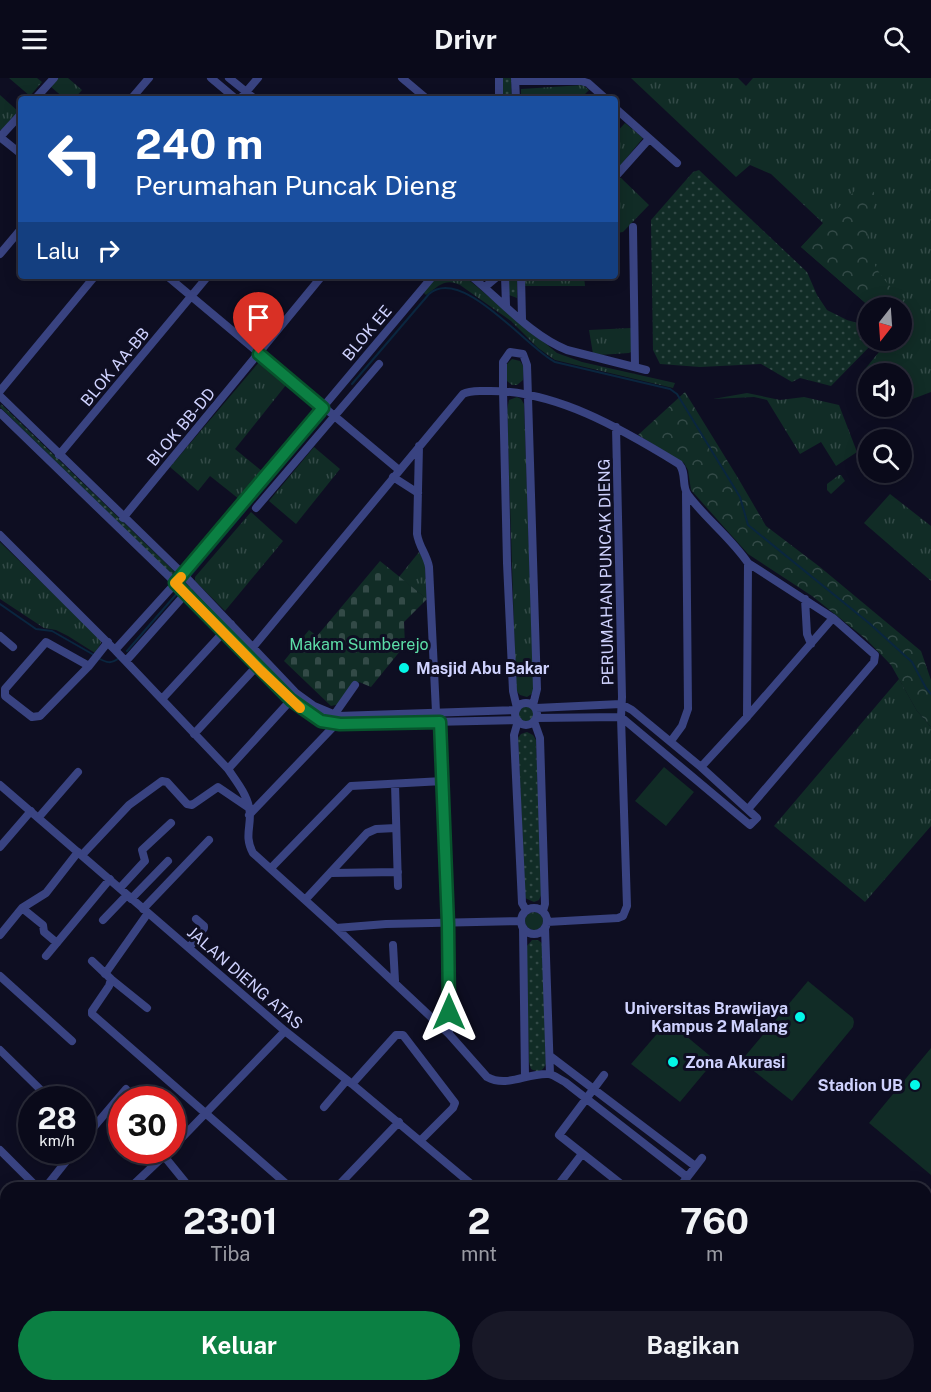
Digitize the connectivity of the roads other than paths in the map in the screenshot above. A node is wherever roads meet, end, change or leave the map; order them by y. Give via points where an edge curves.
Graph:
1 (54, 78) edge
2 (149, 78) edge
3 (211, 78) edge
4 (229, 78) edge
5 (258, 78) edge
6 (402, 78) edge
7 (490, 78) edge
8 (515, 80) edge
9 (591, 81) edge
10 (499, 82) edge
11 (246, 92) junction
12 (38, 96) edge
13 (134, 96) edge
14 (234, 96) edge
15 (241, 96) edge
16 (251, 96) edge
17 (423, 96) edge
18 (516, 96) edge
19 (604, 96) edge
20 (618, 111) edge
21 (18, 117) edge
22 (0, 137) edge
23 (649, 139) junction
24 (18, 152) edge
25 (676, 163) dead end
26 (618, 174) edge
27 (633, 227) dead end
28 (18, 233) edge
29 (0, 254) edge
30 (93, 279) edge
31 (171, 279) edge
32 (205, 279) edge
33 (320, 279) edge
34 (430, 279) edge
35 (475, 279) edge
36 (494, 279) edge
37 (505, 279) edge
38 (521, 279) edge
39 (485, 287) junction
40 (191, 296) junction
41 (506, 305) junction
42 (522, 319) junction
43 (259, 354) junction
44 (379, 364) dead end
45 (635, 367) junction
46 (646, 370) dead end
47 (503, 390) junction
48 (0, 391) edge
49 (527, 394) junction
50 (0, 396) edge
51 (325, 409) junction
52 (0, 413) edge
53 (334, 417) junction
54 (616, 427) junction
55 (419, 446) junction
56 (59, 455) junction
57 (399, 470) junction
58 (393, 477) junction
59 (418, 493) junction
60 (686, 493) junction
61 (256, 508) dead end
62 (123, 518) junction
63 (0, 535) edge
64 (748, 563) junction
65 (183, 574) junction
66 (175, 583) junction
67 (194, 586) junction
68 (186, 593) junction
69 (806, 599) junction
70 (833, 618) junction
71 (231, 624) junction
72 (223, 632) junction
73 (0, 636) edge
74 (108, 642) junction
75 (811, 644) junction
76 (254, 646) junction
77 (13, 647) dead end
78 (115, 650) junction
79 (261, 654) junction
80 (126, 661) junction
81 (90, 664) junction
82 (269, 664) junction
83 (257, 666) junction
84 (354, 685) dead end
85 (162, 699) junction
86 (291, 700) junction
87 (621, 704) junction
88 (534, 707) junction
89 (517, 709) junction
90 (436, 712) junction
91 (334, 715) junction
92 (621, 717) junction
93 (747, 717) junction
94 (518, 720) junction
95 (535, 720) junction
96 (342, 721) junction
97 (440, 722) junction
98 (194, 734) junction
99 (671, 741) junction
100 (701, 767) junction
101 (228, 770) junction
102 (78, 771) dead end
103 (443, 781) junction
104 (0, 784) edge
105 (395, 784) junction
106 (749, 808) junction
107 (31, 811) junction
108 (249, 812) junction
109 (39, 817) junction
110 (171, 823) dead end
111 (396, 828) junction
112 (208, 840) dead end
113 (0, 847) edge
114 (80, 854) junction
115 (168, 861) dead end
116 (271, 868) junction
117 (398, 872) junction
118 (332, 873) junction
119 (110, 879) junction
120 (398, 886) dead end
121 (120, 888) junction
122 (129, 897) junction
123 (305, 900) junction
124 (22, 908) junction
125 (526, 910) junction
126 (145, 911) junction
127 (543, 911) junction
128 (196, 919) dead end
129 (103, 920) dead end
130 (448, 924) junction
131 (522, 925) junction
132 (546, 925) junction
133 (336, 928) junction
134 (0, 935) edge
135 (57, 943) junction
136 (393, 945) dead end
137 (189, 948) junction
138 (46, 956) dead end
139 (92, 962) dead end
140 (0, 976) edge
141 (108, 976) junction
142 (395, 981) junction
143 (147, 1008) dead end
144 (285, 1031) junction
145 (449, 1034) junction
146 (72, 1041) dead end
147 (0, 1050) edge
148 (550, 1056) junction
149 (550, 1074) junction
150 (604, 1076) dead end
151 (525, 1077) junction
152 (350, 1082) junction
153 (37, 1086) edge
154 (594, 1089) junction
155 (586, 1099) junction
156 (324, 1107) dead end
157 (108, 1109) edge
158 (207, 1114) junction
159 (96, 1122) edge
160 (399, 1122) junction
161 (186, 1135) edge
162 (420, 1141) junction
163 (0, 1150) edge
164 (582, 1154) junction
165 (702, 1158) dead end
166 (64, 1164) edge
167 (156, 1164) edge
168 (176, 1164) edge
169 (696, 1166) junction
170 (687, 1177) junction
171 (32, 1182) edge
172 (50, 1182) edge
173 (136, 1182) edge
174 (186, 1182) edge
175 (284, 1182) edge
176 (342, 1182) edge
177 (469, 1182) edge
178 (561, 1182) edge
179 (618, 1182) edge
180 (683, 1182) edge

1 - 12 street
2 - 13 street
3 - 14 street
4 - 11 street
5 - 11 street
6 - 17 street
7 - 10 street
8 - 9 street
8 - 18 street
9 - 19 street
11 - 15 street
11 - 16 street
20 - 23 street
21 - 22 street
22 - 24 street
23 - 25 street
23 - 26 street
27 - 45 street
28 - 29 street
30 - 48 street
31 - 40 street
32 - 40 street, BLOK AA-BB
33 - 43 street, BLOK BB-DD
34 - 51 street, BLOK EE
35 - 39 street
36 - 39 street
37 - 41 street
38 - 42 street
39 - 41 street
40 - 43 street
40 - 56 street, BLOK AA-BB
41 - 42 street
42 - 45 street via 555,345
43 - 51 street
43 - 62 street, BLOK BB-DD
44 - 53 street
45 - 46 street
47 - 49 street
47 - 49 street via 504,358 517,352 525,358
47 - 55 street via 467,392
47 - 89 street via 507,563
49 - 54 street
49 - 88 street via 537,689
50 - 56 street
51 - 53 street
51 - 65 street, BLOK EE
52 - 66 street
53 - 57 street
53 - 61 street
54 - 60 street via 679,464
54 - 87 street, PERUMAHAN PUNCAK DIENG
55 - 57 street
55 - 59 street
56 - 62 street
57 - 58 street
58 - 59 street
58 - 76 street
59 - 90 street via 418,543 429,567
60 - 64 street
60 - 99 street via 688,708
62 - 65 street
63 - 74 street
64 - 69 street
64 - 93 street
65 - 66 street, BLOK EE
65 - 67 street
66 - 68 street
66 - 78 street, BLOK EE
67 - 68 street
67 - 71 street
68 - 72 street
68 - 80 street
69 - 70 street
69 - 75 street
70 - 75 street
70 - 106 street via 874,652 875,660
71 - 72 street
71 - 76 street
72 - 83 street
72 - 85 street
73 - 77 street
74 - 78 street
74 - 81 street
75 - 93 street
76 - 79 street
78 - 80 street
79 - 82 street
79 - 83 street
80 - 85 street
81 - 81 street via 46,642 6,689 5,696 32,717 40,716
82 - 83 street
82 - 91 street via 296,693
83 - 86 street
83 - 98 street
84 - 91 street
85 - 98 street
86 - 96 street via 315,717
86 - 101 street
87 - 88 street
87 - 92 street, PERUMAHAN PUNCAK DIENG
87 - 99 street
88 - 89 street via 525,703
88 - 95 street
89 - 90 street
89 - 94 street
90 - 96 street
91 - 96 street
92 - 95 street
92 - 106 street via 750,825 757,818
92 - 132 street, PERUMAHAN PUNCAK DIENG via 626,912 618,918
93 - 100 street
94 - 95 street via 526,724
94 - 97 street
94 - 125 street via 514,735 522,903
95 - 127 street via 540,738
96 - 97 street
96 - 108 street
97 - 103 street
98 - 101 street
99 - 100 street
100 - 106 street
101 - 108 street via 242,789
102 - 109 street
103 - 105 street
103 - 130 street
104 - 107 street, JALAN DIENG ATAS
105 - 111 street
105 - 116 street via 348,788
107 - 109 street, JALAN DIENG ATAS
107 - 113 street
108 - 114 street via 218,787 192,805 162,782 129,805
108 - 116 street via 249,845
109 - 114 street, JALAN DIENG ATAS
110 - 121 street via 142,850 145,861
111 - 117 street
111 - 118 street via 367,833
112 - 126 street
114 - 119 street, JALAN DIENG ATAS
114 - 124 street via 46,893
115 - 122 street
116 - 123 street
117 - 118 street
117 - 120 street
118 - 123 street
119 - 121 street, JALAN DIENG ATAS
119 - 135 street
121 - 122 street, JALAN DIENG ATAS
122 - 126 street, JALAN DIENG ATAS
122 - 129 street
123 - 133 street
124 - 134 street
124 - 135 street
125 - 127 street
125 - 131 street
126 - 137 street, JALAN DIENG ATAS
126 - 141 street
127 - 132 street
128 - 137 street via 204,928
130 - 131 street
130 - 133 street
130 - 145 street
131 - 132 street via 534,934
131 - 151 street
132 - 148 street
133 - 142 street
135 - 138 street
136 - 142 street
137 - 144 street, JALAN DIENG ATAS
139 - 141 street
140 - 146 street
141 - 143 street
141 - 158 street via 109,986 91,1013
142 - 145 street
144 - 152 street, JALAN DIENG ATAS
144 - 158 street
145 - 151 street via 487,1077 508,1082
147 - 153 street
148 - 149 street
148 - 154 street
149 - 151 street
149 - 155 street
150 - 154 street
152 - 156 street
152 - 160 street, JALAN DIENG ATAS
152 - 162 street via 396,1035 403,1035 455,1103
154 - 155 street
154 - 169 street
155 - 164 street via 559,1135
155 - 170 street
157 - 159 street
158 - 161 street
158 - 175 street
160 - 162 street, JALAN DIENG ATAS
160 - 176 street
162 - 177 street, JALAN DIENG ATAS
163 - 171 street
164 - 178 street
164 - 179 street
165 - 169 street
166 - 172 street
167 - 173 street
168 - 174 street
169 - 170 street
170 - 180 street

